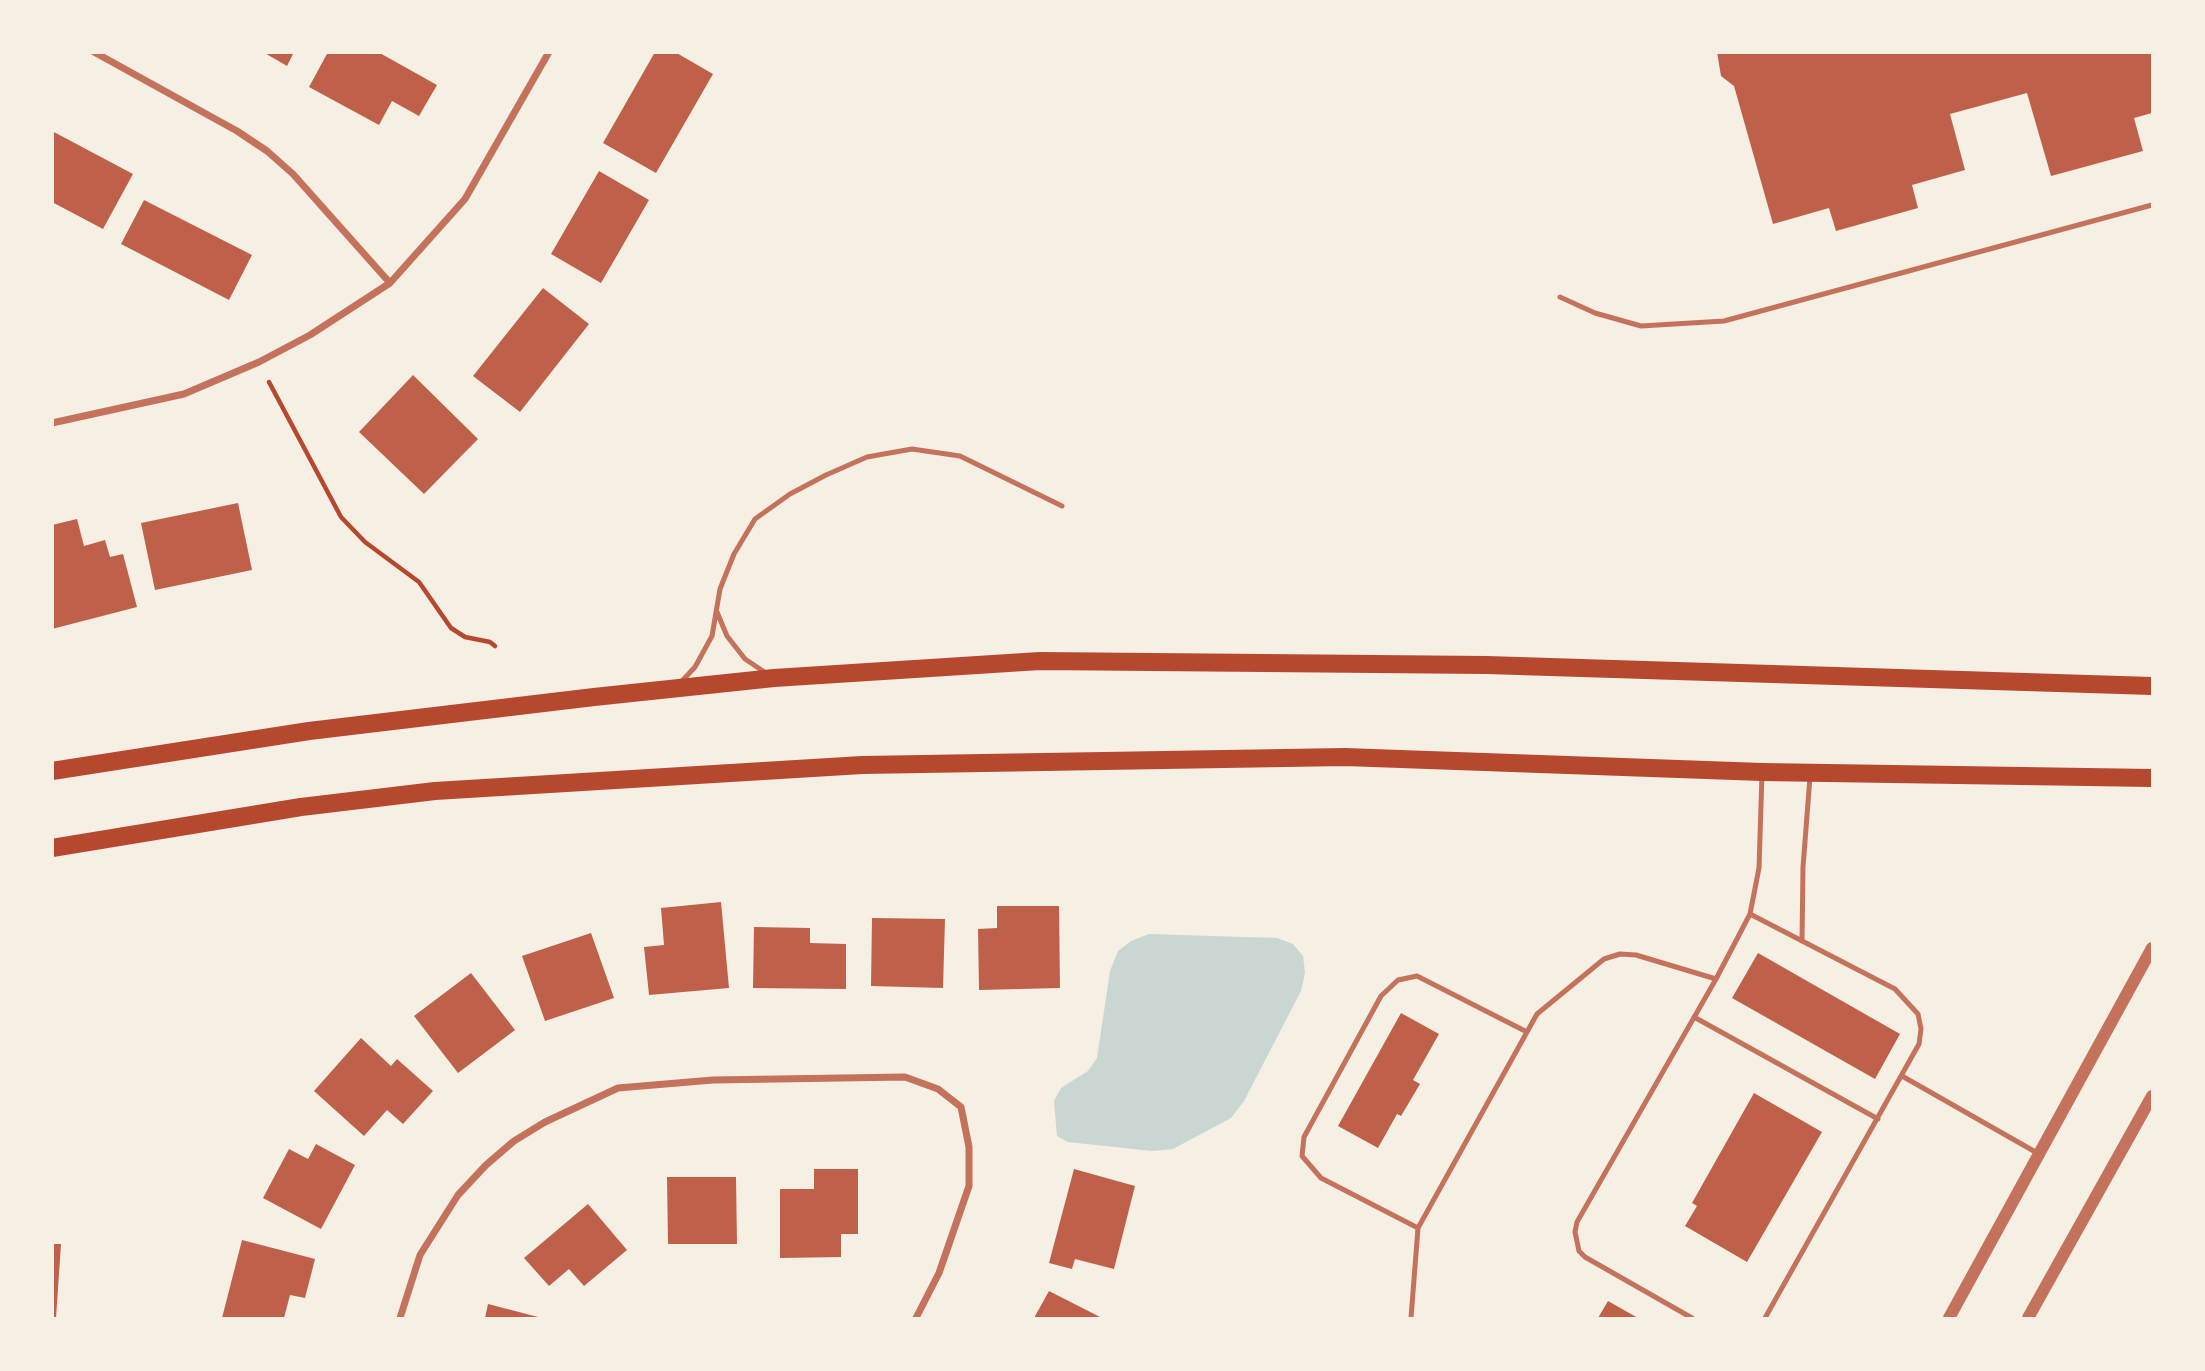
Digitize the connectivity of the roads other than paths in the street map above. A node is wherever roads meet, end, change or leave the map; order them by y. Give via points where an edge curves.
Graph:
1 (94, 52) edge
2 (549, 52) edge
3 (2152, 205) edge
4 (390, 283) junction
5 (1560, 297) dead end
6 (52, 424) edge
7 (1062, 506) dead end
8 (717, 612) junction
9 (774, 678) junction
10 (2152, 686) edge
11 (674, 689) junction
12 (52, 771) edge
13 (1762, 772) junction
14 (1810, 772) junction
15 (2152, 778) edge
16 (52, 848) edge
17 (1750, 914) junction
18 (1802, 941) junction
19 (2152, 948) edge
20 (1716, 979) junction
21 (1694, 1017) junction
22 (1527, 1032) junction
23 (1902, 1076) junction
24 (2152, 1096) edge
25 (1878, 1119) junction
26 (2041, 1154) junction
27 (1418, 1228) junction
28 (400, 1318) edge
29 (916, 1318) edge
30 (1411, 1318) edge
31 (1692, 1318) edge
32 (1765, 1318) edge
33 (1949, 1318) edge
34 (2028, 1318) edge

1 - 4 street via 267,151
2 - 4 street via 465,199
3 - 5 lane via 1724,321 1641,326
4 - 6 street via 310,335 184,394
7 - 8 lane via 960,456 912,449 867,457 790,494 755,519 734,554 720,589
8 - 9 lane via 727,636 745,659
8 - 11 lane via 712,636 695,667
9 - 10 main road via 1053,661 1487,665
9 - 11 main road
11 - 12 main road via 309,731
13 - 14 main road
13 - 16 main road via 1345,757 862,765 435,792 301,807
13 - 17 lane via 1759,868
14 - 15 main road
14 - 18 lane
17 - 18 lane
17 - 20 lane
18 - 23 lane via 1895,989 1918,1014 1919,1044
19 - 26 street
20 - 21 lane
20 - 22 lane via 1620,954 1604,959 1538,1014
21 - 25 lane
21 - 31 lane via 1576,1232 1579,1251 1585,1257
22 - 27 lane
22 - 27 lane via 1417,976 1398,980 1381,996 1304,1137 1302,1156 1321,1178
23 - 25 lane
23 - 26 lane
24 - 34 street
25 - 32 lane
26 - 33 street
27 - 30 lane
28 - 29 street via 420,1255 458,1195 514,1141 545,1122 618,1088 713,1080 905,1077 938,1089 961,1107 970,1147 969,1186 939,1273

